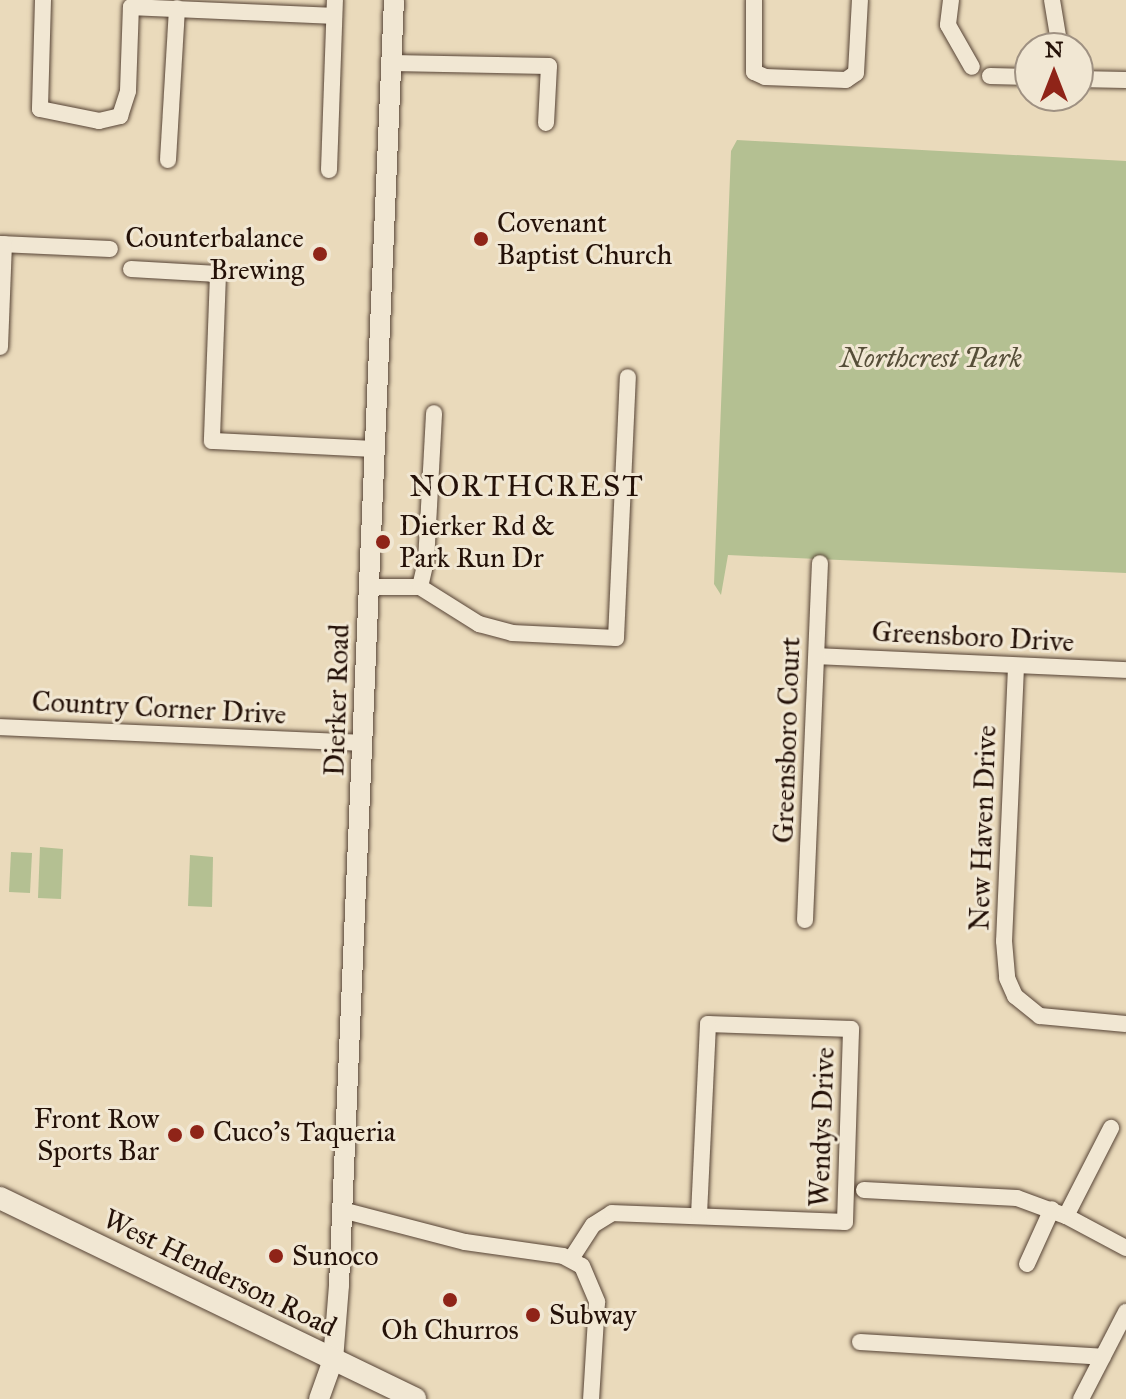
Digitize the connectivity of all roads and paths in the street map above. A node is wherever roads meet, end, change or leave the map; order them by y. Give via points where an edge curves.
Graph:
1 (43, 0) edge
2 (394, 0) edge
3 (754, 0) edge
4 (860, 0) edge
5 (951, 0) edge
6 (1052, 0) edge
7 (167, 5) edge
8 (335, 8) edge
9 (1057, 32) edge
10 (392, 63) junction
11 (972, 67) dead end
12 (990, 76) dead end
13 (1014, 77) edge
14 (1094, 79) edge
15 (1126, 80) edge
16 (546, 123) dead end
17 (168, 160) dead end
18 (329, 170) dead end
19 (2, 244) edge
20 (110, 249) dead end
21 (131, 269) dead end
22 (0, 347) edge
23 (628, 377) dead end
24 (434, 413) dead end
25 (376, 449) junction
26 (820, 563) dead end
27 (369, 587) junction
28 (420, 587) junction
29 (817, 656) junction
30 (1016, 667) junction
31 (1126, 670) edge
32 (0, 727) edge
33 (363, 743) junction
34 (805, 920) dead end
35 (1126, 1024) edge
36 (1111, 1128) dead end
37 (864, 1190) dead end
38 (0, 1198) edge
39 (342, 1210) junction
40 (1059, 1212) junction
41 (699, 1215) junction
42 (1126, 1248) edge
43 (571, 1259) junction
44 (1027, 1264) dead end
45 (1126, 1312) edge
46 (860, 1342) dead end
47 (1103, 1357) junction
48 (333, 1360) junction
49 (319, 1399) edge
50 (415, 1399) edge
51 (591, 1399) edge
52 (1081, 1399) edge

1 - 7 street via 40,109 99,121 120,116 128,91 131,7
2 - 10 street, Dierker Road
3 - 4 street via 754,72 765,77 846,80 856,73
5 - 11 street via 948,25
6 - 9 street
7 - 8 street
7 - 17 street
8 - 18 street
10 - 16 street via 549,66
10 - 25 street, Dierker Road
12 - 13 street
14 - 15 street
19 - 20 street
19 - 22 street
21 - 25 street via 218,274 212,441
23 - 28 street via 616,638 503,631 479,624
24 - 28 street
25 - 27 street, Dierker Road
26 - 29 street, Greensboro Court
27 - 28 street
27 - 33 street, Dierker Road
29 - 30 street, Greensboro Drive
29 - 34 street, Greensboro Court
30 - 31 street, Greensboro Drive
30 - 35 street, New Haven Drive via 1004,941 1012,991 1026,1006 1051,1019
32 - 33 street, Country Corner Drive
33 - 39 street, Dierker Road
36 - 40 street
37 - 40 street via 1017,1198
38 - 48 main road, West Henderson Road
39 - 43 street via 465,1242
39 - 48 street, Dierker Road
40 - 42 street
40 - 44 street
41 - 41 street, Wendys Drive via 708,1024 851,1029 845,1222
41 - 43 street, Wendys Drive via 612,1213 593,1225
43 - 51 street via 586,1271 597,1302
45 - 47 street
46 - 47 street
47 - 52 street
48 - 49 street, Dierker Road
48 - 50 main road, West Henderson Road

